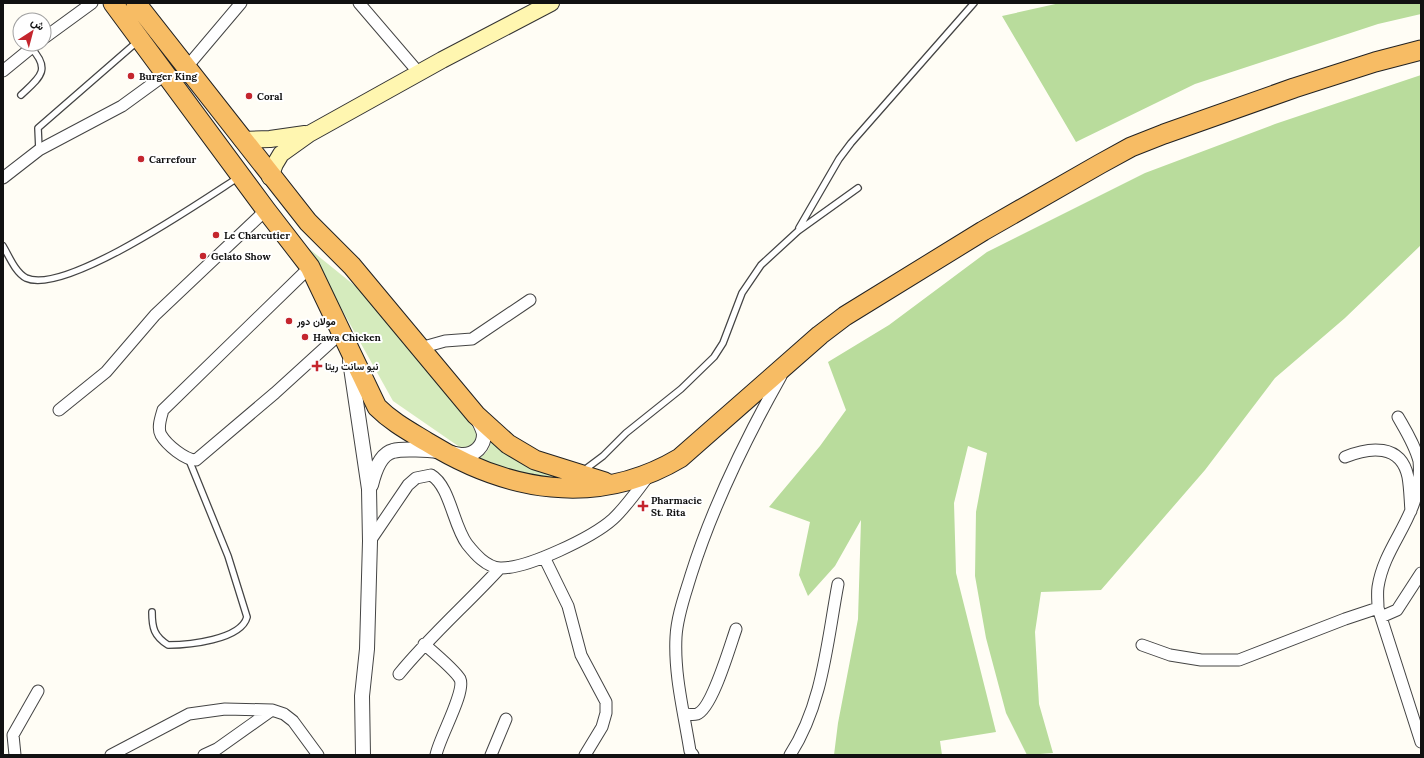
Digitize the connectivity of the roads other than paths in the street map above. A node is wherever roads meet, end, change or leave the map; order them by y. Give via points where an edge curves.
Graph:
1 (92, 3) edge
2 (113, 3) edge
3 (136, 3) edge
4 (241, 3) edge
5 (358, 3) edge
6 (551, 3) edge
7 (974, 3) edge
8 (52, 32) edge
9 (140, 39) junction
10 (1421, 50) edge
11 (26, 52) edge
12 (36, 52) edge
13 (186, 68) junction
14 (3, 71) edge
15 (419, 73) junction
16 (166, 74) junction
17 (21, 95) dead end
18 (309, 134) junction
19 (242, 140) junction
20 (39, 150) junction
21 (241, 176) junction
22 (270, 177) junction
23 (3, 178) edge
24 (858, 188) dead end
25 (266, 210) junction
26 (798, 231) junction
27 (3, 246) edge
28 (310, 267) junction
29 (530, 300) dead end
30 (345, 338) junction
31 (420, 348) junction
32 (788, 364) junction
33 (59, 410) dead end
34 (476, 415) junction
35 (1398, 417) dead end
36 (441, 451) junction
37 (1345, 457) dead end
38 (189, 460) junction
39 (578, 474) junction
40 (650, 474) junction
41 (610, 484) junction
42 (369, 489) junction
43 (1411, 516) junction
44 (370, 541) junction
45 (544, 557) junction
46 (500, 568) junction
47 (1421, 572) edge
48 (838, 584) dead end
49 (152, 612) dead end
50 (1379, 612) junction
51 (736, 629) dead end
52 (424, 644) junction
53 (1142, 645) dead end
54 (399, 674) dead end
55 (38, 691) dead end
56 (272, 710) junction
57 (684, 714) junction
58 (506, 719) dead end
59 (1421, 742) edge
60 (691, 754) edge
61 (15, 755) edge
62 (111, 755) edge
63 (204, 755) edge
64 (318, 755) edge
65 (363, 755) edge
66 (436, 755) edge
67 (491, 755) edge
68 (585, 755) edge
69 (790, 755) edge

1 - 8 street
2 - 9 highway
3 - 13 highway
4 - 13 street
5 - 15 street
6 - 15 main road
7 - 26 lane via 843,154
9 - 16 highway
9 - 20 lane via 38,128
10 - 32 highway via 1294,88 1131,147 983,231 867,302 820,334
11 - 14 street
12 - 17 lane via 41,60 40,77
13 - 19 highway
15 - 18 main road
16 - 20 street via 122,106
16 - 21 highway
18 - 19 main road
18 - 22 main road via 281,154
19 - 22 highway
20 - 23 street
21 - 25 highway
21 - 27 lane via 132,244 70,274 47,280 26,278 18,271
22 - 31 highway via 308,222 352,266
24 - 26 lane
25 - 28 highway
25 - 33 street via 155,315 106,372
26 - 39 lane via 761,265 748,283 738,301 723,343 710,362 626,433 596,463
28 - 30 highway
28 - 38 street via 163,410 159,426 161,434
29 - 31 street via 472,339 446,341
30 - 36 highway via 377,407 388,418
30 - 38 street via 275,393 202,456 196,460
30 - 42 street
31 - 34 highway
32 - 40 highway via 680,458
32 - 57 street via 725,483 683,600 677,625 676,646
34 - 36 street via 484,432 478,450 463,455
34 - 39 highway via 508,444 526,455 544,464
35 - 43 street via 1419,461 1419,493
36 - 41 highway via 475,468 533,485 570,490
36 - 42 street via 393,451 377,466
37 - 43 street via 1378,449 1386,450 1400,461 1408,477
38 - 49 lane via 228,556 247,617 246,622 236,631 203,642 168,645 154,633
39 - 41 highway
40 - 41 highway
40 - 45 street via 614,518 586,536
42 - 44 street
43 - 50 street via 1381,574 1378,586
44 - 46 street via 408,485 416,478 431,476 440,482 458,529 467,544 490,566
44 - 65 street via 367,649 362,696
45 - 46 street
45 - 68 street via 568,606 581,656 606,702 602,727
46 - 52 street via 450,621
47 - 50 street via 1397,610
48 - 69 street via 818,692 808,721
50 - 53 street via 1345,618 1239,660 1201,660 1170,655
50 - 59 street
51 - 57 street via 706,706 697,714
52 - 54 street
52 - 66 street via 459,678 462,686 438,744
55 - 61 street via 13,735
56 - 62 street via 225,709 188,714
56 - 63 street
56 - 64 street via 293,720
57 - 60 street
58 - 67 street

